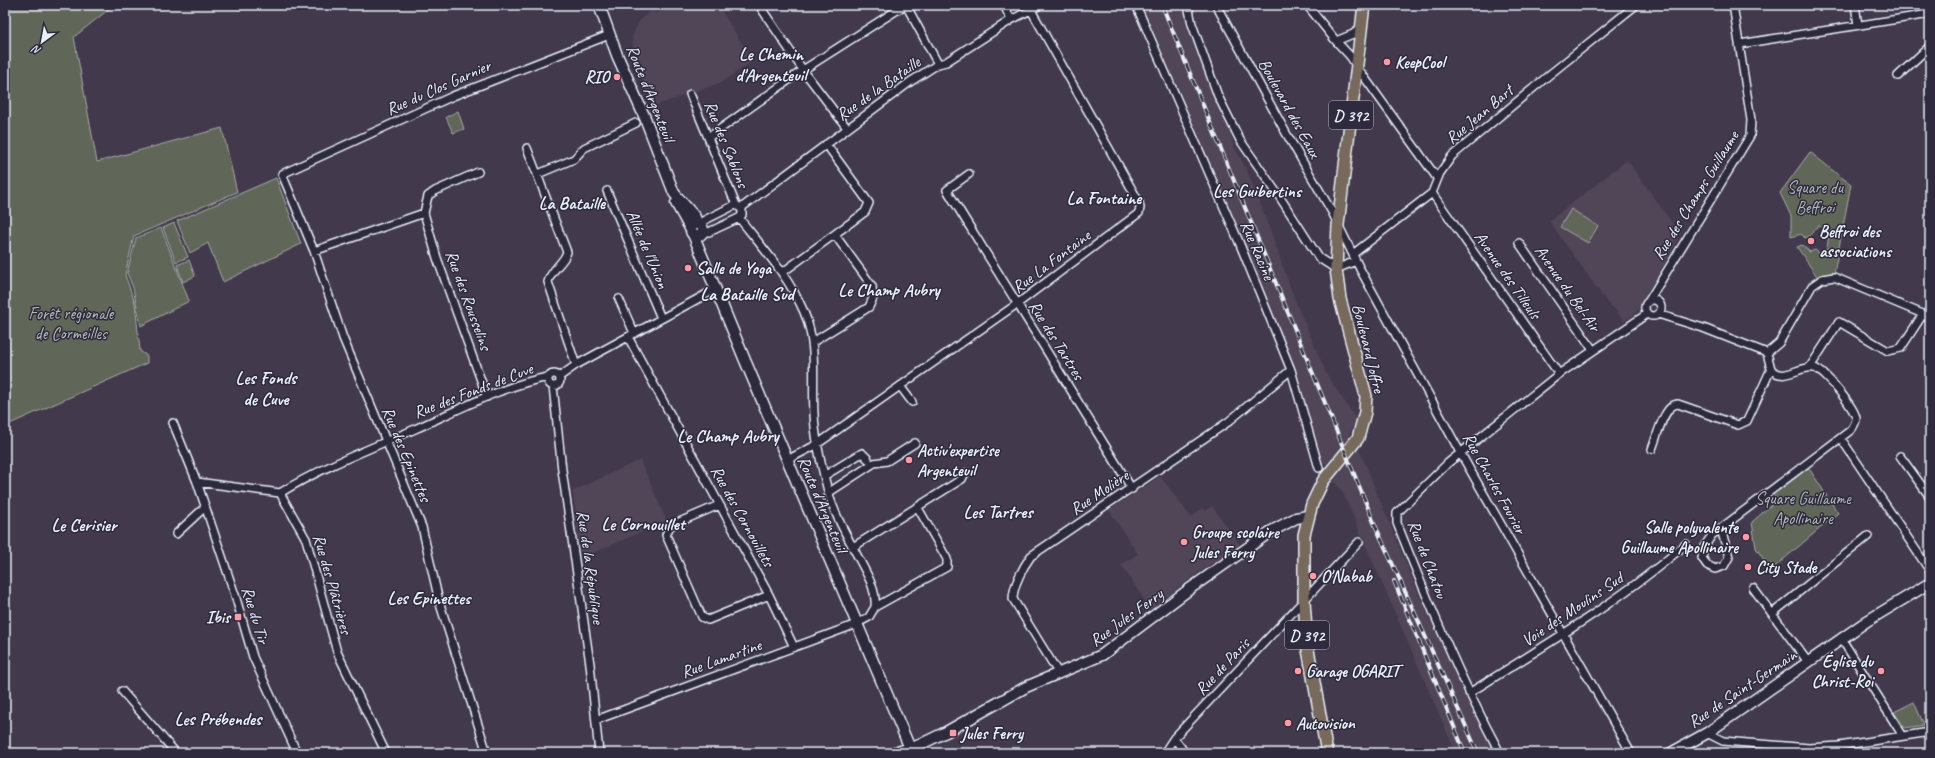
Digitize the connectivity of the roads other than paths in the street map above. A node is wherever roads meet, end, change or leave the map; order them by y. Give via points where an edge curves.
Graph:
1 (599, 5) edge
2 (759, 5) edge
3 (905, 5) edge
4 (1004, 5) edge
5 (1040, 5) edge
6 (1136, 5) edge
7 (1188, 5) edge
8 (1216, 5) edge
9 (1307, 5) edge
10 (1364, 5) edge
11 (1636, 5) edge
12 (1733, 5) edge
13 (1855, 5) edge
14 (1929, 5) edge
15 (1032, 10) junction
16 (1930, 13) edge
17 (1011, 20) junction
18 (1858, 25) junction
19 (1361, 28) junction
20 (610, 35) junction
21 (1336, 41) junction
22 (1740, 44) junction
23 (1930, 46) edge
24 (938, 64) junction
25 (1357, 65) junction
26 (803, 70) junction
27 (1898, 76) dead end
28 (690, 94) dead end
29 (636, 123) dead end
30 (847, 128) junction
31 (709, 137) junction
32 (826, 144) junction
33 (527, 148) dead end
34 (478, 172) dead end
35 (282, 174) joint
36 (538, 174) junction
37 (969, 174) dead end
38 (1437, 178) junction
39 (607, 191) dead end
40 (1432, 193) junction
41 (738, 207) junction
42 (424, 213) junction
43 (738, 218) junction
44 (1338, 225) junction
45 (698, 230) junction
46 (835, 235) junction
47 (1518, 243) dead end
48 (314, 251) junction
49 (1353, 254) junction
50 (1356, 261) junction
51 (1336, 269) junction
52 (783, 272) junction
53 (716, 288) junction
54 (619, 299) dead end
55 (1648, 302) junction
56 (1018, 304) junction
57 (1647, 314) junction
58 (1658, 314) junction
59 (1926, 316) edge
60 (661, 318) junction
61 (631, 335) junction
62 (814, 342) junction
63 (1594, 350) junction
64 (1767, 353) junction
65 (576, 365) junction
66 (1810, 367) junction
67 (1771, 369) junction
68 (1291, 370) junction
69 (1559, 374) junction
70 (548, 377) junction
71 (559, 377) junction
72 (553, 386) junction
73 (900, 386) junction
74 (487, 397) junction
75 (912, 402) dead end
76 (173, 423) dead end
77 (385, 442) junction
78 (916, 443) dead end
79 (1844, 443) dead end
80 (816, 445) junction
81 (1652, 449) dead end
82 (1461, 454) junction
83 (1900, 456) dead end
84 (868, 459) dead end
85 (787, 460) junction
86 (1319, 468) dead end
87 (965, 473) dead end
88 (824, 476) junction
89 (197, 482) junction
90 (1132, 488) junction
91 (280, 493) junction
92 (828, 493) junction
93 (1930, 497) edge
94 (719, 504) junction
95 (204, 508) junction
96 (918, 508) junction
97 (1308, 516) junction
98 (1721, 529) junction
99 (176, 534) dead end
100 (1868, 536) dead end
101 (1359, 542) dead end
102 (1686, 544) dead end
103 (853, 547) junction
104 (1930, 570) edge
105 (1930, 583) edge
106 (1753, 588) dead end
107 (769, 594) junction
108 (1304, 601) junction
109 (875, 607) junction
110 (1773, 613) junction
111 (857, 624) junction
112 (1563, 634) junction
113 (1841, 638) junction
114 (794, 647) junction
115 (1808, 662) junction
116 (1059, 674) junction
117 (122, 691) dead end
118 (1469, 693) junction
119 (596, 720) junction
120 (1930, 732) edge
121 (1707, 733) junction
122 (1903, 736) junction
123 (1174, 738) junction
124 (1839, 746) junction
125 (911, 751) edge
126 (176, 753) edge
127 (297, 753) edge
128 (385, 753) edge
129 (487, 753) edge
130 (599, 753) edge
131 (894, 753) edge
132 (1164, 753) edge
133 (1185, 753) edge
134 (1327, 753) edge
135 (1500, 753) edge
136 (1631, 753) edge
137 (1671, 753) edge
138 (1845, 753) edge

1 - 20 main road, Route d'Argenteuil
2 - 26 street
3 - 24 street
3 - 26 street
4 - 17 street
5 - 15 street, Rue de la Bataille
6 - 68 street, Rue Racine via 1239,242
7 - 51 street via 1192,24 1218,96 1240,140 1318,258
8 - 44 street, Boulevard des Eaux
9 - 21 street
10 - 19 main road, Boulevard Joffre / D 392
11 - 38 street, Rue Jean Bart via 1452,156
12 - 22 street, Rue des Champs Guillaume
13 - 18 street
14 - 16 street
15 - 17 street, Rue de la Bataille
15 - 56 street, Rue La Fontaine via 1140,208 1135,217
16 - 18 street
17 - 24 street, Rue de la Bataille via 946,62
18 - 22 street
19 - 21 street
19 - 25 main road, Boulevard Joffre / D 392
20 - 35 street, Rue du Clos Garnier via 453,96
20 - 45 main road, Route d'Argenteuil via 674,193 695,217
21 - 25 street
22 - 55 street, Rue des Champs Guillaume via 1751,120 1750,136
23 - 27 street
24 - 30 street, Rue de la Bataille
25 - 38 street
25 - 44 main road, Boulevard Joffre / D 392
26 - 30 street
26 - 31 street
28 - 31 street, Rue des Sablons
29 - 36 street via 584,148 574,159
30 - 32 street, Rue de la Bataille
31 - 41 street, Rue des Sablons
32 - 41 street, Rue de la Bataille
32 - 46 street via 869,203 865,212
33 - 36 street
34 - 42 street via 428,196
35 - 48 street, Rue des Epinettes
36 - 65 street via 567,252 548,282
37 - 56 street, Rue des Tartres via 947,190
38 - 40 street, Rue Jean Bart
39 - 60 street, Allée de l'Union
40 - 49 street
40 - 69 street, Avenue des Tilleuls
41 - 43 street via 742,215
41 - 45 street, Rue de la Bataille via 701,222
42 - 48 street
42 - 74 street, Rue des Rousselins via 437,258
43 - 45 street via 709,232
43 - 52 street
44 - 49 street, Rue Charles Fourier
44 - 51 main road, Boulevard Joffre / D 392
45 - 53 main road, Route d'Argenteuil
46 - 52 street
46 - 62 street via 872,286 873,298 869,307
47 - 63 street, Avenue du Bel-Air
48 - 77 street, Rue des Epinettes via 342,338
49 - 50 street, Rue Charles Fourier
50 - 51 street
50 - 82 street, Rue Charles Fourier
51 - 97 main road, Boulevard Joffre / D 392 via 1340,298 1366,396 1366,412 1358,438 1323,481
52 - 62 street via 804,311
53 - 60 street
53 - 85 main road, Route d'Argenteuil
54 - 61 street, Rue des Cornouillets
55 - 57 street via 1645,307
55 - 58 street via 1659,302 1661,310
56 - 73 street, Rue La Fontaine
56 - 90 street, Rue des Tartres
57 - 58 street
57 - 63 street, Rue de Chatou
58 - 64 street
59 - 64 street via 1834,277 1822,279 1812,286 1779,343
59 - 66 street via 1901,348 1888,351 1839,322
60 - 61 street
61 - 65 street
61 - 94 street, Rue des Cornouillets
62 - 80 street
63 - 69 street, Rue de Chatou
64 - 67 street
65 - 71 street
66 - 67 street via 1787,374 1775,373
66 - 98 street via 1823,372 1854,411 1856,419 1852,430
67 - 81 street via 1747,421 1738,425 1674,404 1667,410
68 - 86 street, Rue Racine
68 - 90 street, Rue Molière via 1228,422
69 - 82 street, Rue de Chatou
70 - 71 street via 553,374
70 - 72 street via 548,383
70 - 74 street, Rue des Fonds de Cuve
71 - 72 street via 558,384
72 - 119 street, Rue de la République
73 - 75 street
73 - 80 street, Rue La Fontaine
74 - 77 street, Rue des Fonds de Cuve
76 - 89 street
77 - 91 street, Rue des Fonds de Cuve
77 - 129 street, Rue des Epinettes via 422,527 439,601
78 - 92 street via 887,461 874,463
79 - 104 street
80 - 85 street, Rue La Fontaine
80 - 88 street
82 - 112 street, Rue Charles Fourier
82 - 118 street, Rue de Chatou via 1399,509 1396,518 1432,610
83 - 93 street
84 - 88 street via 862,453
85 - 111 main road, Route d'Argenteuil
87 - 96 street via 962,479
88 - 92 street
89 - 91 street
89 - 95 street, Rue du Tir
90 - 116 street, Rue Molière via 1031,556 1014,590 1012,599 1016,607
91 - 128 street, Rue des Plâtrières via 306,539 337,652
92 - 103 street
94 - 107 street, Rue des Cornouillets
94 - 107 street via 670,526 666,535 702,617 708,620
95 - 99 street
95 - 127 street, Rue du Tir via 235,595 253,657
96 - 103 street
96 - 109 street, Rue Lamartine via 947,559 947,568
97 - 108 main road, Boulevard Joffre / D 392 via 1304,546
97 - 116 main road, Rue Jules Ferry via 1296,518 1270,532 1191,588 1108,652
98 - 98 street via 1729,557 1724,566 1715,569 1707,565 1702,555 1709,539
100 - 110 street
101 - 108 street, Rue de Paris
102 - 112 street, Voie des Moulins Sud via 1651,574
103 - 109 street via 873,587
105 - 113 main road, Rue de Saint-Germain
106 - 110 street
107 - 114 street, Rue des Cornouillets
108 - 123 street, Rue de Paris
108 - 134 main road, Boulevard Joffre / D 392 via 1307,644
109 - 111 street, Rue Lamartine via 869,617
110 - 115 street
111 - 114 street, Rue Lamartine
111 - 125 main road, Route d'Argenteuil
112 - 118 street, Voie des Moulins Sud
112 - 136 street, Rue Charles Fourier
113 - 115 main road, Rue de Saint-Germain
113 - 122 street
114 - 119 street, Rue Lamartine
115 - 121 main road, Rue de Saint-Germain
116 - 125 main road, Rue Jules Ferry via 1019,690
117 - 126 street
118 - 135 street, Rue de Chatou
119 - 130 street, Rue de la République
120 - 122 street
121 - 124 street via 1723,741 1809,748
121 - 137 main road, Rue de Saint-Germain
122 - 124 street
123 - 132 street, Rue de Paris
123 - 133 street
124 - 138 street
125 - 131 main road, Rue Jules Ferry

